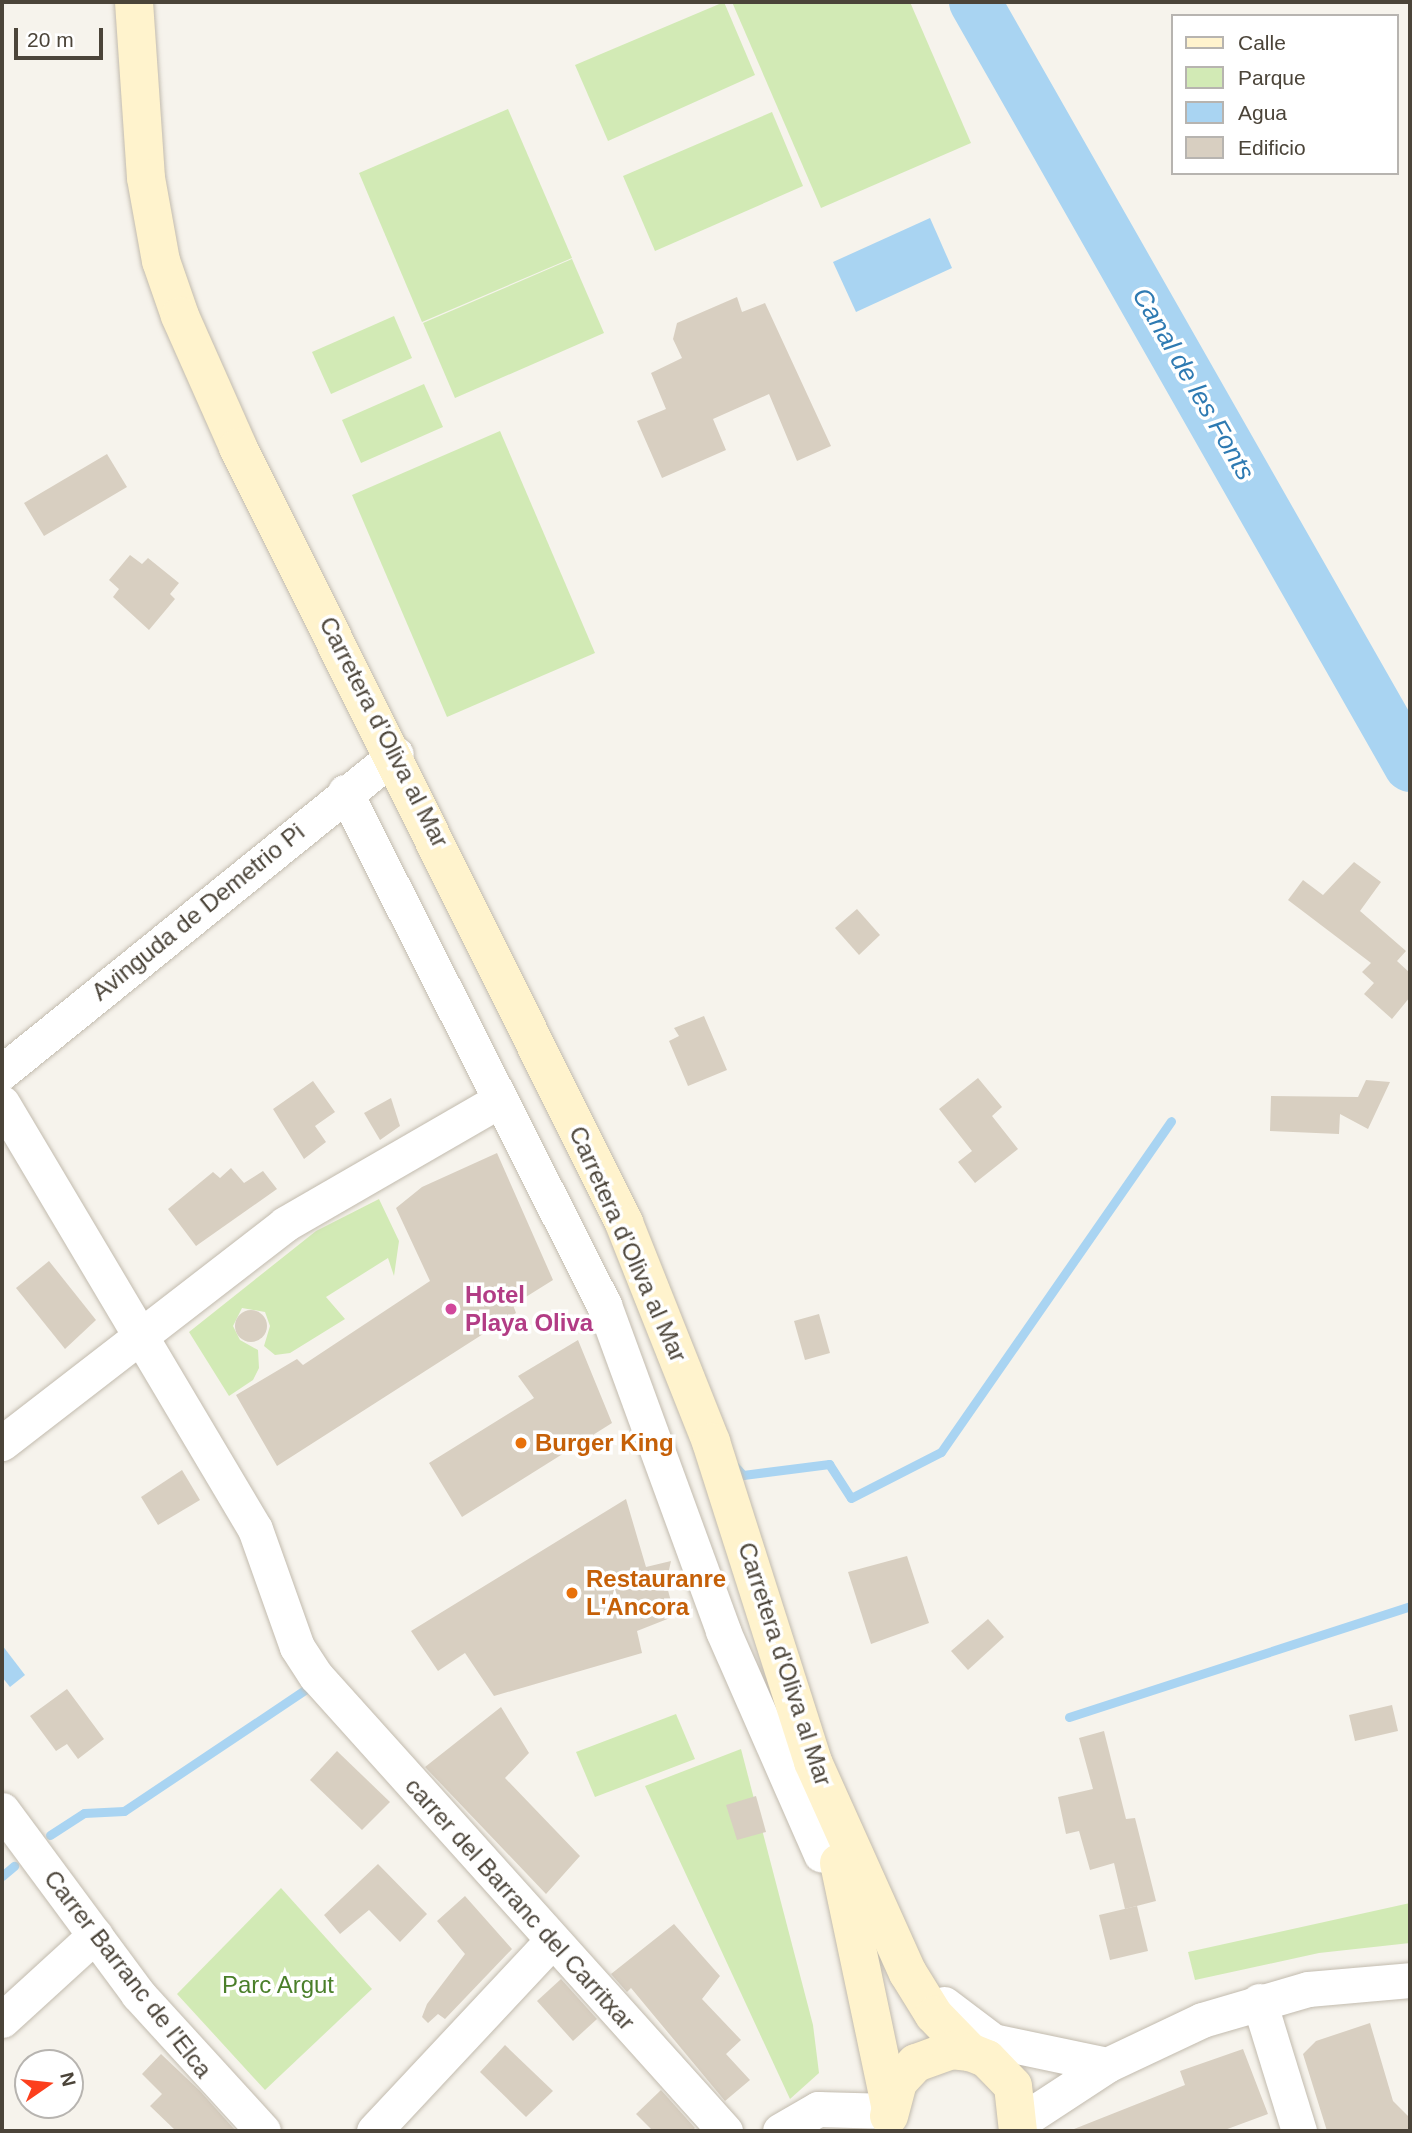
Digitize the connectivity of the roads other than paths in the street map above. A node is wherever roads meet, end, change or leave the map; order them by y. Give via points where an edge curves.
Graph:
1 (134, 2) edge
2 (396, 754) junction
3 (345, 792) junction
4 (2, 1072) edge
5 (500, 1100) junction
6 (2, 1103) edge
7 (143, 1332) junction
8 (711, 1442) joint
9 (2, 1443) edge
10 (813, 1762) junction
11 (2, 1810) edge
12 (821, 1854) dead end
13 (867, 1882) junction
14 (95, 1935) junction
15 (552, 1941) junction
16 (1410, 1980) edge
17 (1259, 2001) junction
18 (2, 2020) edge
19 (986, 2061) junction
20 (1107, 2065) junction
21 (906, 2071) junction
22 (890, 2116) edge
23 (1019, 2127) edge
24 (263, 2131) edge
25 (374, 2131) edge
26 (725, 2131) edge
27 (780, 2131) edge
28 (1299, 2131) edge

1 - 2 street, Carretera d’Oliva al Mar via 146,178 162,261 180,316 238,447
2 - 3 street, Avinguda de Demetrio Pi
2 - 8 street, Carretera d’Oliva al Mar via 624,1223
3 - 4 street, Avinguda de Demetrio Pi
3 - 5 street
5 - 7 street via 332,1192
5 - 12 street via 604,1305 723,1631
6 - 7 street, carrer del Barranc del Carritxar
7 - 9 street
7 - 15 street, carrer del Barranc del Carritxar via 255,1529 297,1647 316,1676
8 - 10 street, Carretera d'Oliva al Mar
10 - 13 street, Carretera d'Oliva al Mar
10 - 22 street via 858,1938
11 - 14 street, Carrer Barranc de l'Elca
13 - 19 street, Carretera d'Oliva al Mar via 920,1994
13 - 20 street via 940,1999 965,2025 1017,2049
13 - 21 street, Carretera d'Oliva al Mar via 896,1995
14 - 18 street
14 - 24 street, Carrer Barranc de l'Elca via 190,2058
15 - 25 street
15 - 26 street, carrer del Barranc del Carritxar
16 - 17 street via 1340,1984
17 - 20 street via 1173,2032
17 - 28 street
19 - 20 street
19 - 21 street via 933,2054
19 - 23 street, Carretera d'Oliva al Mar via 1013,2086
20 - 23 street
21 - 22 street
22 - 27 street via 818,2109

